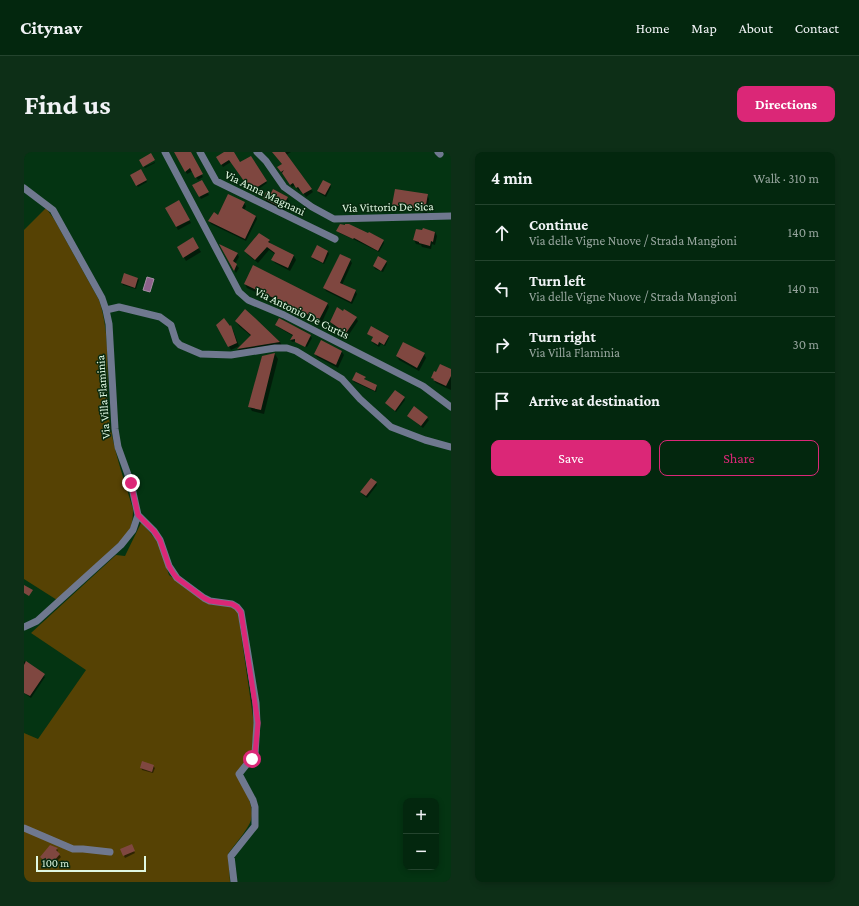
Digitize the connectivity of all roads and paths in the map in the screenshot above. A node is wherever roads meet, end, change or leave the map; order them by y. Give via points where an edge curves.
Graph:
1 (165, 152) edge
2 (200, 152) edge
3 (257, 152) edge
4 (24, 188) edge
5 (451, 216) edge
6 (335, 239) dead end
7 (106, 310) junction
8 (451, 407) edge
9 (451, 447) edge
10 (138, 515) junction
11 (24, 627) edge
12 (24, 828) edge
13 (110, 852) dead end
14 (234, 882) edge

1 - 8 street, Via Antonio De Curtis via 240,292 248,300 284,315 423,386
2 - 6 street, Via Anna Magnani via 216,182
3 - 5 street, Via Vittorio De Sica via 284,187 334,219
4 - 7 street, Via Villa Flaminia via 53,210 102,298
7 - 9 street via 119,306 160,317 171,325 176,341 180,345 202,354 231,355 275,348 296,351 342,378 360,399 391,426
7 - 10 street, Via Villa Flaminia via 115,429
10 - 11 street via 133,530 121,545 37,621
10 - 14 street via 160,540 169,566 177,578 204,598 232,604 241,612 258,723 255,754 239,774 253,800 255,826 231,856
12 - 13 street via 72,849

